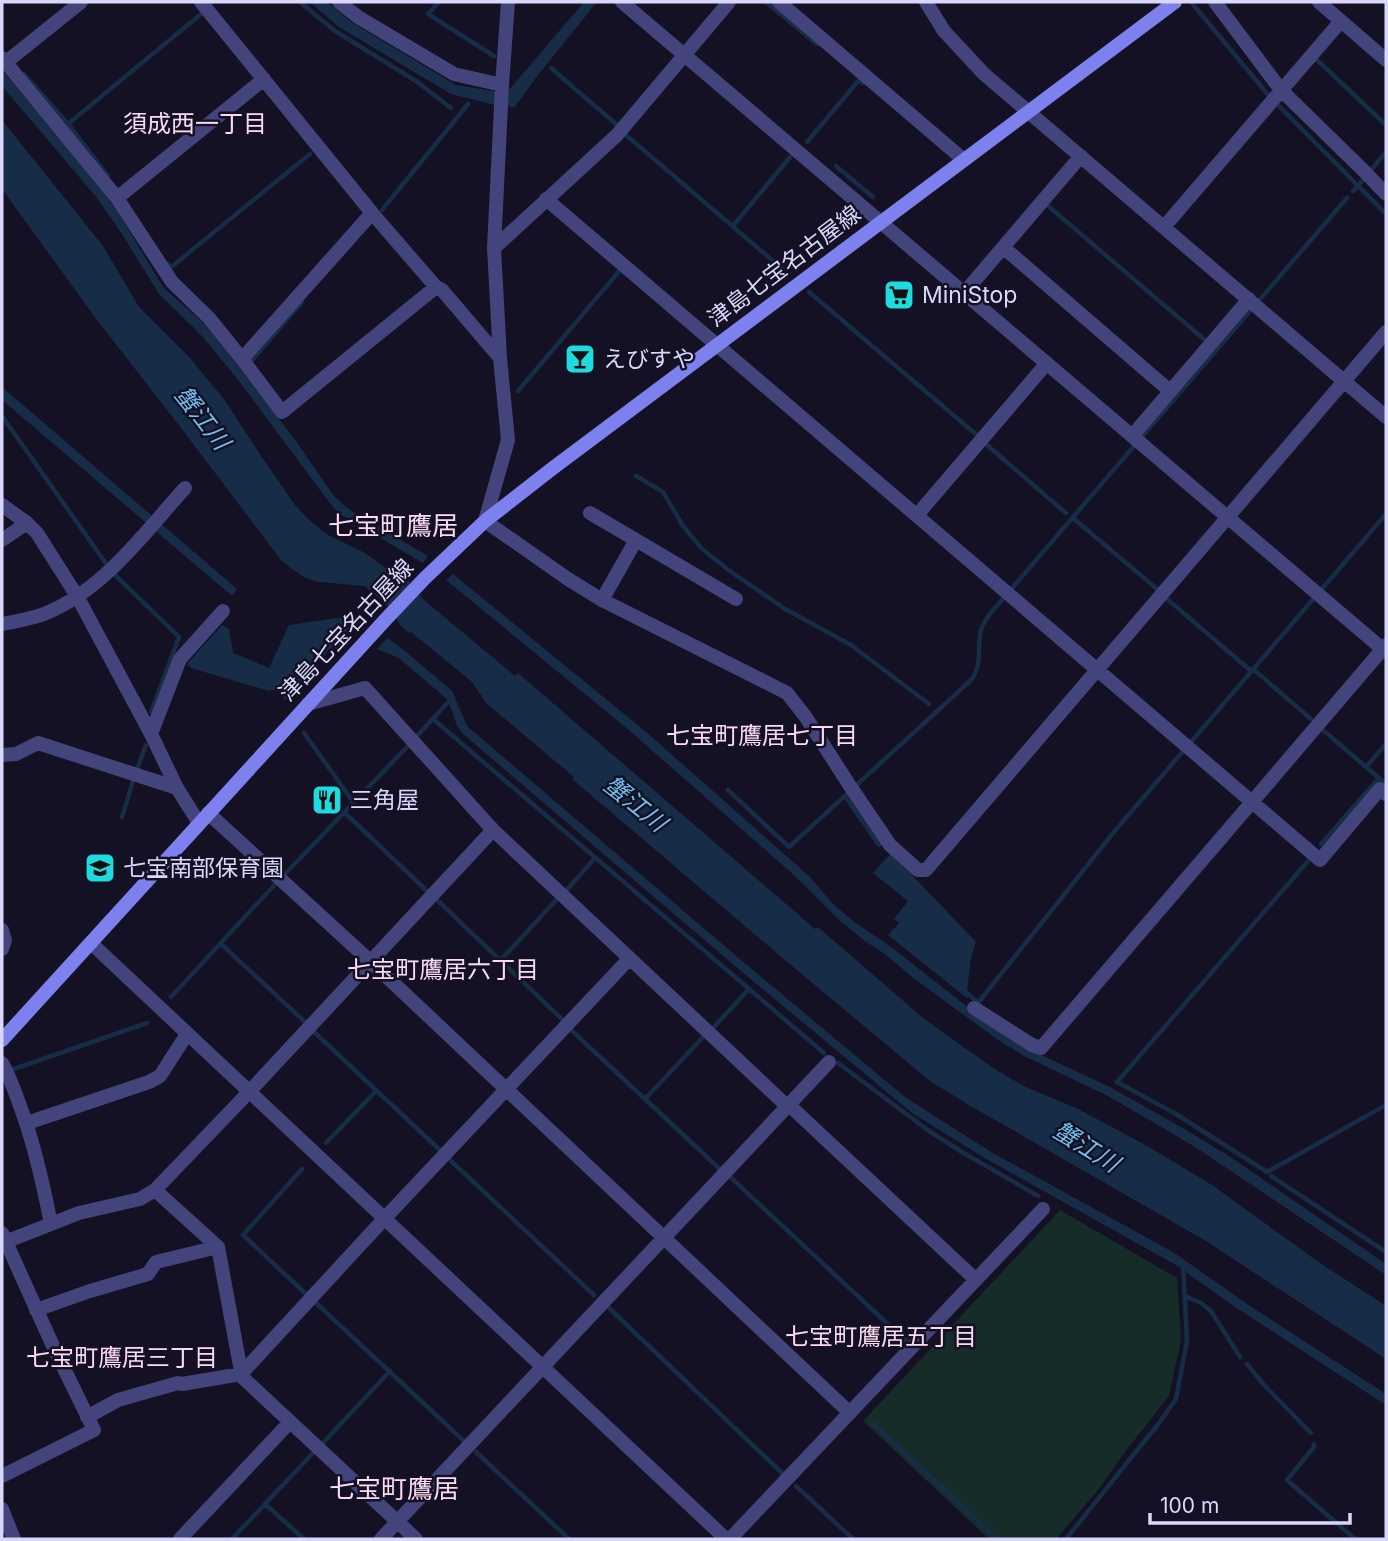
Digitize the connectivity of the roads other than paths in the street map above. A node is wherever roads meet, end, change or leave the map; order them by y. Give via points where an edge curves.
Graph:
1 (81, 2) edge
2 (201, 2) edge
3 (340, 2) edge
4 (508, 2) edge
5 (622, 2) edge
6 (729, 2) edge
7 (779, 2) edge
8 (926, 2) edge
9 (1215, 2) edge
10 (1319, 2) edge
11 (1171, 3) edge
12 (1341, 21) junction
13 (684, 54) junction
14 (3, 60) edge
15 (1386, 60) edge
16 (264, 79) junction
17 (502, 87) junction
18 (1276, 96) junction
19 (1029, 111) junction
20 (1081, 156) junction
21 (964, 160) junction
22 (1386, 194) edge
23 (117, 198) junction
24 (546, 199) junction
25 (372, 213) junction
26 (881, 222) junction
27 (1164, 227) junction
28 (1003, 247) junction
29 (494, 248) junction
30 (436, 287) junction
31 (964, 293) junction
32 (1253, 303) junction
33 (1386, 332) edge
34 (718, 345) junction
35 (500, 358) junction
36 (242, 359) junction
37 (1047, 363) junction
38 (1344, 381) junction
39 (1170, 391) junction
40 (1386, 417) edge
41 (1136, 439) junction
42 (185, 488) dead end
43 (2, 505) edge
44 (590, 513) dead end
45 (917, 515) junction
46 (1227, 517) junction
47 (485, 521) junction
48 (27, 523) junction
49 (2, 540) edge
50 (636, 540) junction
51 (77, 596) junction
52 (736, 599) dead end
53 (602, 600) junction
54 (223, 611) dead end
55 (2, 624) edge
56 (1385, 649) edge
57 (1097, 668) junction
58 (308, 704) junction
59 (150, 734) junction
60 (2, 755) edge
61 (177, 788) junction
62 (1386, 794) edge
63 (1252, 802) junction
64 (204, 818) junction
65 (493, 830) junction
66 (2, 930) edge
67 (91, 943) junction
68 (2, 949) edge
69 (629, 959) junction
70 (370, 961) junction
71 (974, 1008) dead end
72 (187, 1034) junction
73 (2, 1039) edge
74 (829, 1062) dead end
75 (2, 1063) edge
76 (506, 1090) junction
77 (249, 1092) junction
78 (788, 1106) junction
79 (27, 1123) junction
80 (155, 1190) junction
81 (1043, 1209) dead end
82 (384, 1219) junction
83 (51, 1224) junction
84 (3, 1237) edge
85 (664, 1237) junction
86 (218, 1247) junction
87 (976, 1280) junction
88 (36, 1310) junction
89 (542, 1367) junction
90 (241, 1374) junction
91 (850, 1413) junction
92 (87, 1417) junction
93 (290, 1422) junction
94 (2, 1476) edge
95 (2, 1509) edge
96 (397, 1522) junction
97 (185, 1537) edge
98 (14, 1539) edge
99 (381, 1539) edge
100 (415, 1539) edge
101 (726, 1539) edge

1 - 14 street
2 - 16 street
3 - 17 street via 454,74
4 - 17 street
5 - 13 street
6 - 13 street
7 - 21 street
8 - 19 street via 944,31 984,74
9 - 18 street
10 - 12 street
11 - 19 main road, 津島七宝名古屋線
12 - 15 street
12 - 18 street
13 - 24 street via 617,135
13 - 26 street
14 - 23 street
16 - 23 street
16 - 25 street
17 - 29 street
18 - 22 street
18 - 27 street
19 - 20 street
19 - 21 main road, 津島七宝名古屋線
20 - 27 street
20 - 28 street
21 - 26 main road, 津島七宝名古屋線
23 - 36 street via 172,282
24 - 29 street
24 - 34 street
25 - 30 street
25 - 36 street
26 - 31 street
26 - 34 main road, 津島七宝名古屋線
27 - 32 street
28 - 31 street
28 - 39 street
29 - 35 street
30 - 35 street
30 - 36 street via 282,412
31 - 37 street
32 - 38 street
32 - 39 street
33 - 38 street
34 - 45 street
34 - 47 main road, 津島七宝名古屋線
35 - 47 street via 508,440
37 - 41 street
37 - 45 street
38 - 40 street
38 - 46 street
39 - 41 street
41 - 46 street
42 - 51 street via 110,572
43 - 48 street
44 - 50 street
45 - 57 street
46 - 56 street
46 - 57 street
47 - 53 street
47 - 58 main road, 津島七宝名古屋線
48 - 49 street
48 - 51 street
50 - 52 street
50 - 53 street
51 - 55 street via 44,614
51 - 59 street
53 - 57 street via 787,693 890,845 918,870 926,870
54 - 59 street via 180,659
56 - 63 street
57 - 63 street
58 - 64 main road, 津島七宝名古屋線
58 - 65 street via 365,688
59 - 61 street
60 - 61 street via 38,743
61 - 64 street
62 - 63 street via 1380,789 1320,860
63 - 71 street via 1041,1048
64 - 67 main road, 津島七宝名古屋線
64 - 70 street
65 - 69 street
65 - 70 street
66 - 68 street
67 - 72 street
67 - 73 main road, 津島七宝名古屋線
69 - 76 street
69 - 78 street
70 - 76 street
70 - 77 street
72 - 77 street
72 - 79 street via 160,1076
74 - 78 street
75 - 79 street
76 - 82 street
76 - 85 street
77 - 80 street
77 - 82 street
78 - 85 street
78 - 87 street
79 - 83 street
80 - 83 street via 140,1199
80 - 86 street
81 - 87 street
82 - 89 street
82 - 90 street
83 - 84 street
84 - 88 street
85 - 89 street
85 - 91 street
86 - 88 street via 156,1262 148,1275
86 - 90 street
87 - 91 street
88 - 92 street
89 - 96 street
89 - 101 street
90 - 92 street via 166,1386 118,1400
90 - 93 street
91 - 101 street
92 - 94 street via 94,1430
93 - 96 street
93 - 97 street
95 - 98 street
96 - 99 street
96 - 100 street

